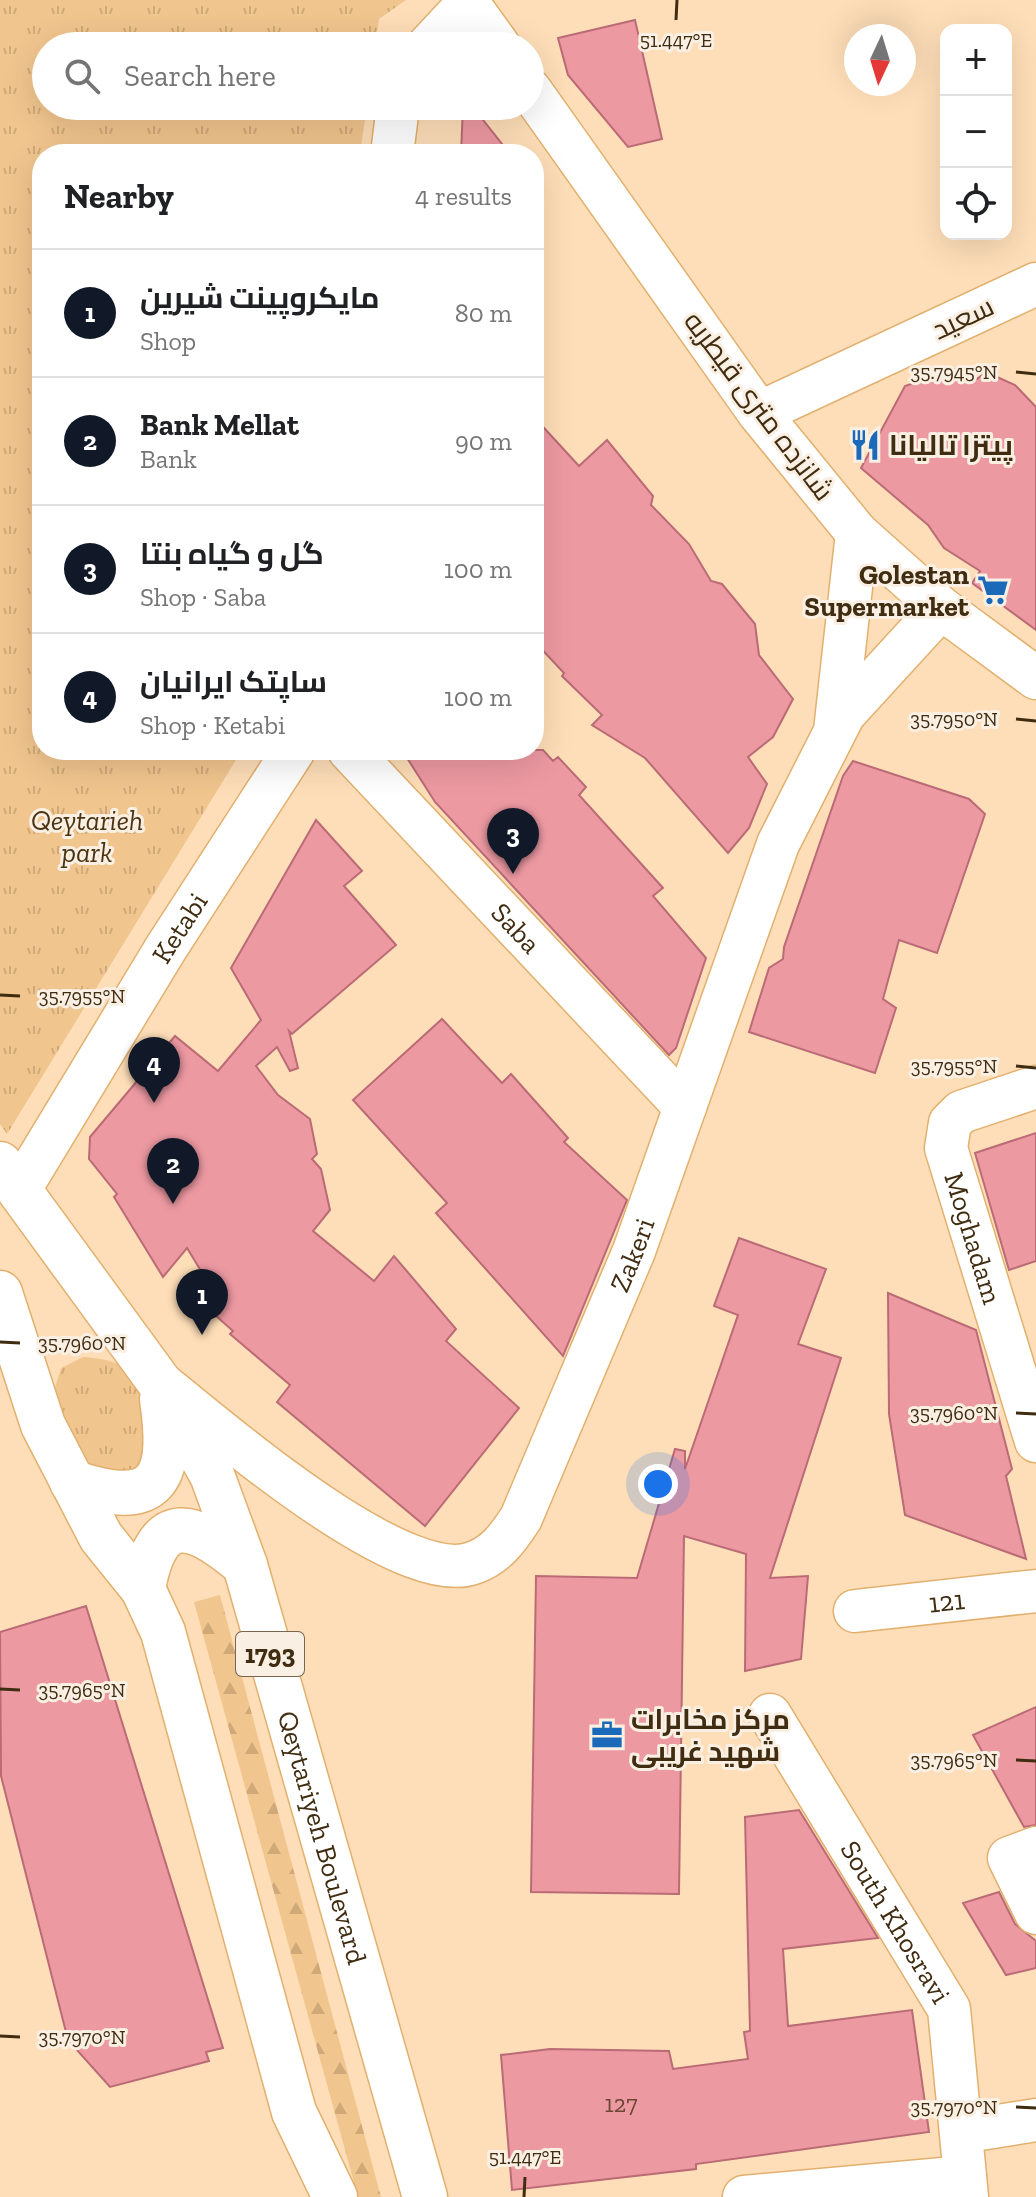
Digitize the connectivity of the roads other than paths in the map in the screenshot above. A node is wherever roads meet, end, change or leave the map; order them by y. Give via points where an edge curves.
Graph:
1 (469, 1) edge
2 (441, 32) edge
3 (490, 32) edge
4 (544, 110) edge
5 (396, 120) edge
6 (393, 144) edge
7 (1036, 284) edge
8 (759, 413) junction
9 (857, 533) junction
10 (941, 608) junction
11 (1036, 678) edge
12 (835, 732) junction
13 (288, 760) edge
14 (358, 760) edge
15 (1036, 1087) edge
16 (685, 1107) junction
17 (10, 1176) edge
18 (0, 1298) edge
19 (160, 1383) junction
20 (1036, 1441) edge
21 (72, 1482) junction
22 (245, 1565) junction
23 (143, 1589) junction
24 (1036, 1591) edge
25 (855, 1611) dead end
26 (770, 1715) dead end
27 (1022, 1853) edge
28 (1036, 1913) edge
29 (294, 2112) junction
30 (1036, 2120) edge
31 (961, 2132) junction
32 (966, 2187) edge
33 (303, 2197) edge
34 (335, 2197) edge
35 (425, 2197) edge
36 (744, 2197) edge

1 - 2 street
1 - 3 street
4 - 8 street, شانزده متری قیطریه
5 - 6 street
7 - 8 street, سعید
8 - 9 street, شانزده متری قیطریه
9 - 10 street, شانزده متری قیطریه
9 - 12 street
10 - 11 street, شانزده متری قیطریه
10 - 12 street, Zakeri via 844,714
12 - 16 street, Zakeri via 778,844
13 - 17 street, Ketabi
14 - 16 street, Saba
15 - 20 street, Moghadam via 961,1112 950,1123 946,1148
16 - 19 street, Zakeri via 634,1251 521,1518 501,1547 471,1564 428,1565 381,1543 264,1465
17 - 19 main road, Qeytariyeh Boulevard / 1793
18 - 21 main road via 43,1425
19 - 21 main road via 167,1458 156,1480 135,1492 107,1494
19 - 22 main road, Qeytariyeh Boulevard / 1793 via 212,1475
21 - 23 main road via 101,1537
22 - 23 main road via 214,1539 192,1530 173,1532 156,1544
22 - 35 main road, Qeytariyeh Boulevard / 1793
23 - 29 main road via 176,1675
24 - 25 street, 121
26 - 31 street, South Khosravi via 949,2009
27 - 28 street
29 - 33 main road
29 - 34 main road
30 - 31 street
31 - 32 street, South Khosravi
32 - 36 street

